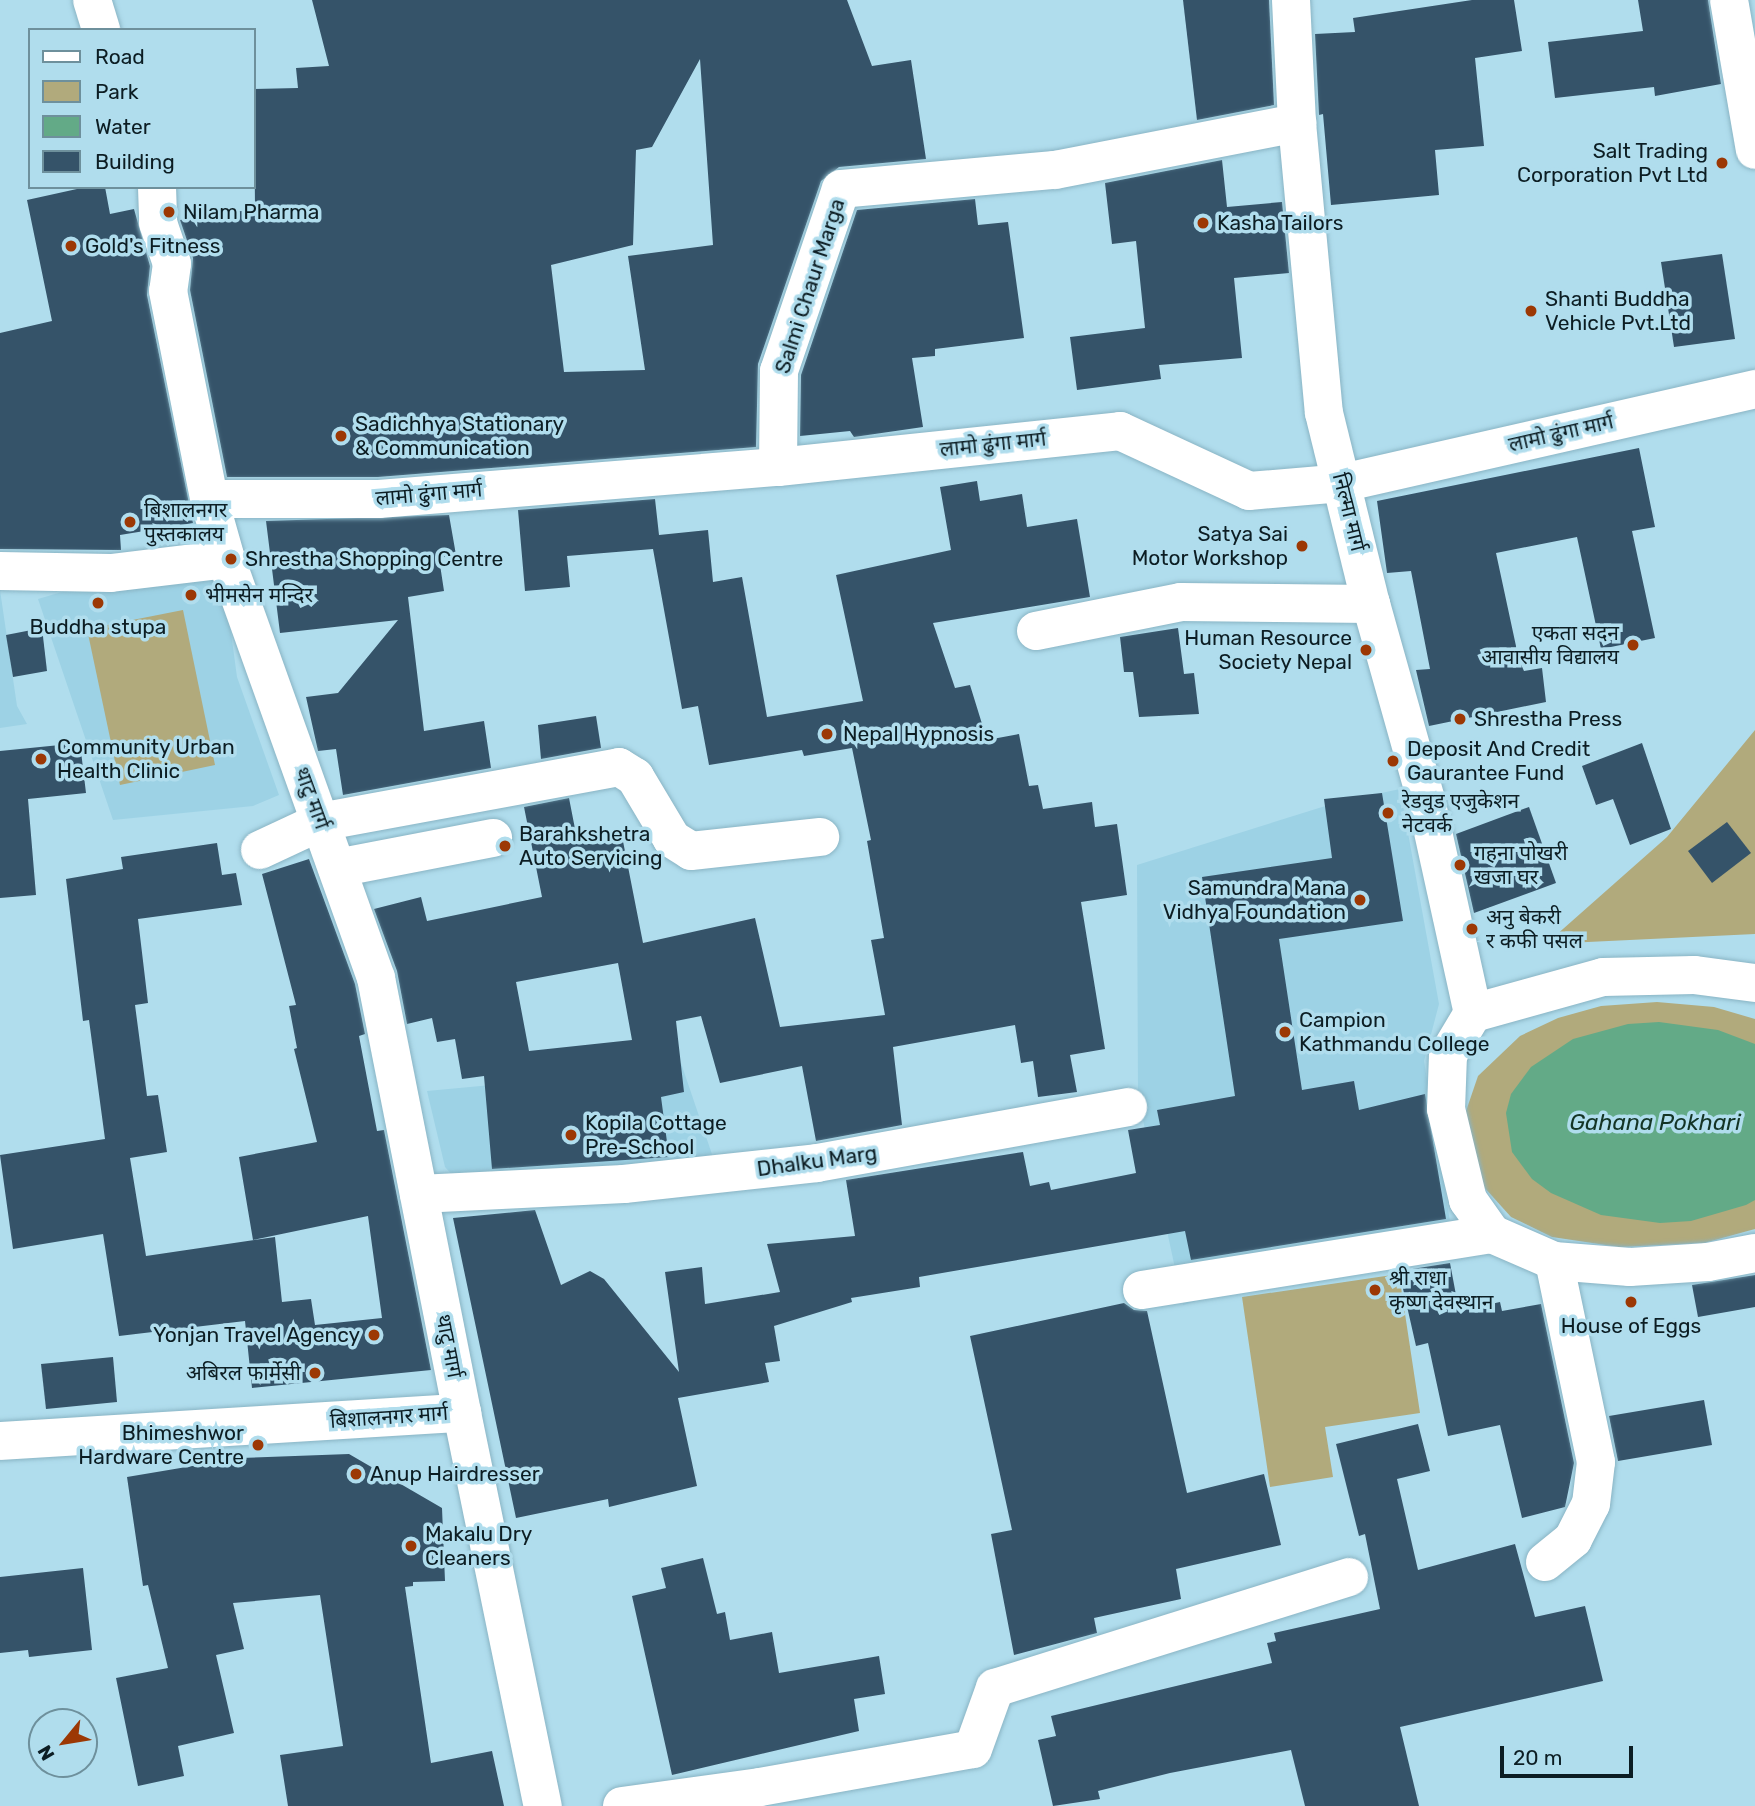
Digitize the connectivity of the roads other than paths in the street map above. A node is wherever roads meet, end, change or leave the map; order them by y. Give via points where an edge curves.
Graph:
1 (92, 0) edge
2 (1291, 0) edge
3 (1729, 0) edge
4 (100, 28) edge
5 (1297, 123) junction
6 (1755, 150) edge
7 (156, 189) edge
8 (1755, 389) edge
9 (778, 467) junction
10 (1342, 484) junction
11 (209, 499) junction
12 (226, 559) junction
13 (0, 570) edge
14 (1371, 604) junction
15 (1036, 631) dead end
16 (320, 822) junction
17 (820, 837) dead end
18 (493, 838) dead end
19 (260, 850) dead end
20 (337, 868) junction
21 (1755, 983) edge
22 (1472, 1013) junction
23 (1128, 1107) dead end
24 (419, 1194) junction
25 (1492, 1234) junction
26 (1755, 1253) edge
27 (1554, 1261) junction
28 (1142, 1290) dead end
29 (462, 1413) junction
30 (0, 1441) edge
31 (1545, 1562) dead end
32 (1349, 1577) dead end
33 (543, 1806) edge
34 (622, 1806) edge

1 - 4 street
2 - 5 street, निल्मा मार्ग
3 - 6 street
5 - 9 street, Salmi Chaur Marga via 1055,170 841,189 779,371
5 - 10 street, निल्मा मार्ग via 1324,413
7 - 11 street, थाटु मार्ग via 158,223 172,264 169,291
8 - 10 street, लामो ढुंगा मार्ग
9 - 10 street, लामो ढुंगा मार्ग via 1121,431 1249,491
9 - 11 street, लामो ढुंगा मार्ग via 379,499
10 - 14 street, निल्मा मार्ग
11 - 12 street, थाटु मार्ग
12 - 13 street via 111,573
12 - 16 street, थाटु मार्ग
14 - 15 street via 1181,602
14 - 22 street, निल्मा मार्ग via 1426,800
16 - 17 street via 619,767 635,777 672,839 691,851
16 - 19 street
16 - 20 street, थाटु मार्ग
18 - 20 street
20 - 24 street, थाटु मार्ग via 376,978
21 - 22 street via 1694,975 1603,977
22 - 25 street via 1448,1055 1446,1109 1468,1200
23 - 24 street, Dhalku Marg via 817,1163 624,1184
24 - 29 street, थाटु मार्ग
25 - 27 street
25 - 28 street
26 - 27 street via 1709,1262 1630,1267
27 - 31 street via 1596,1462 1591,1504 1573,1539
29 - 30 street, बिशालनगर मार्ग
29 - 33 street, बिशालनगर मार्ग
32 - 34 street via 995,1688 973,1749

